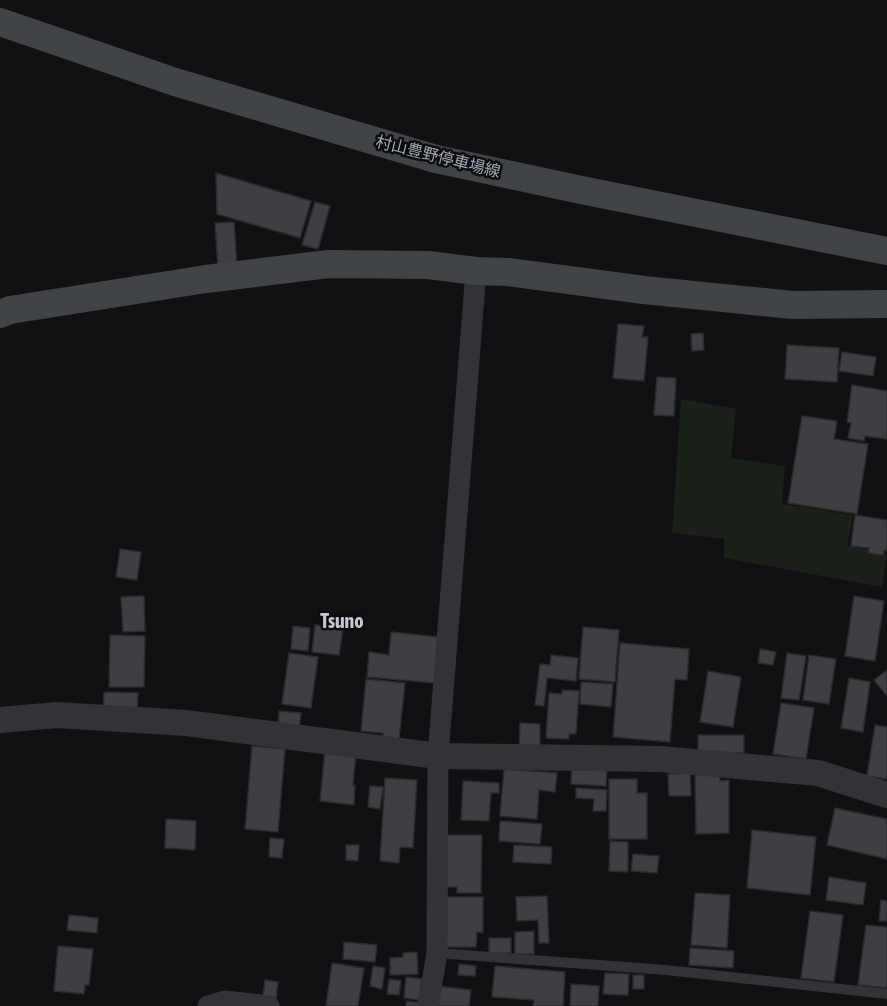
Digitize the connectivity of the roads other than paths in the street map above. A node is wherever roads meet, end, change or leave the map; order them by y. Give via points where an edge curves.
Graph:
1 (0, 22) edge
2 (887, 251) edge
3 (476, 271) junction
4 (887, 304) edge
5 (0, 314) edge
6 (0, 720) edge
7 (438, 756) junction
8 (887, 795) edge
9 (437, 953) junction
10 (887, 994) edge
11 (208, 1006) edge
12 (269, 1006) edge
13 (428, 1006) edge

1 - 2 main road, 村山豊野停車場線 via 175,82 436,159
3 - 4 main road via 793,305
3 - 5 main road via 428,265 328,264 206,279
3 - 7 street
6 - 7 street via 57,716 186,723
7 - 8 street via 682,761 818,773
7 - 9 street
9 - 10 lane via 666,970
9 - 13 street
11 - 12 street via 225,1001

